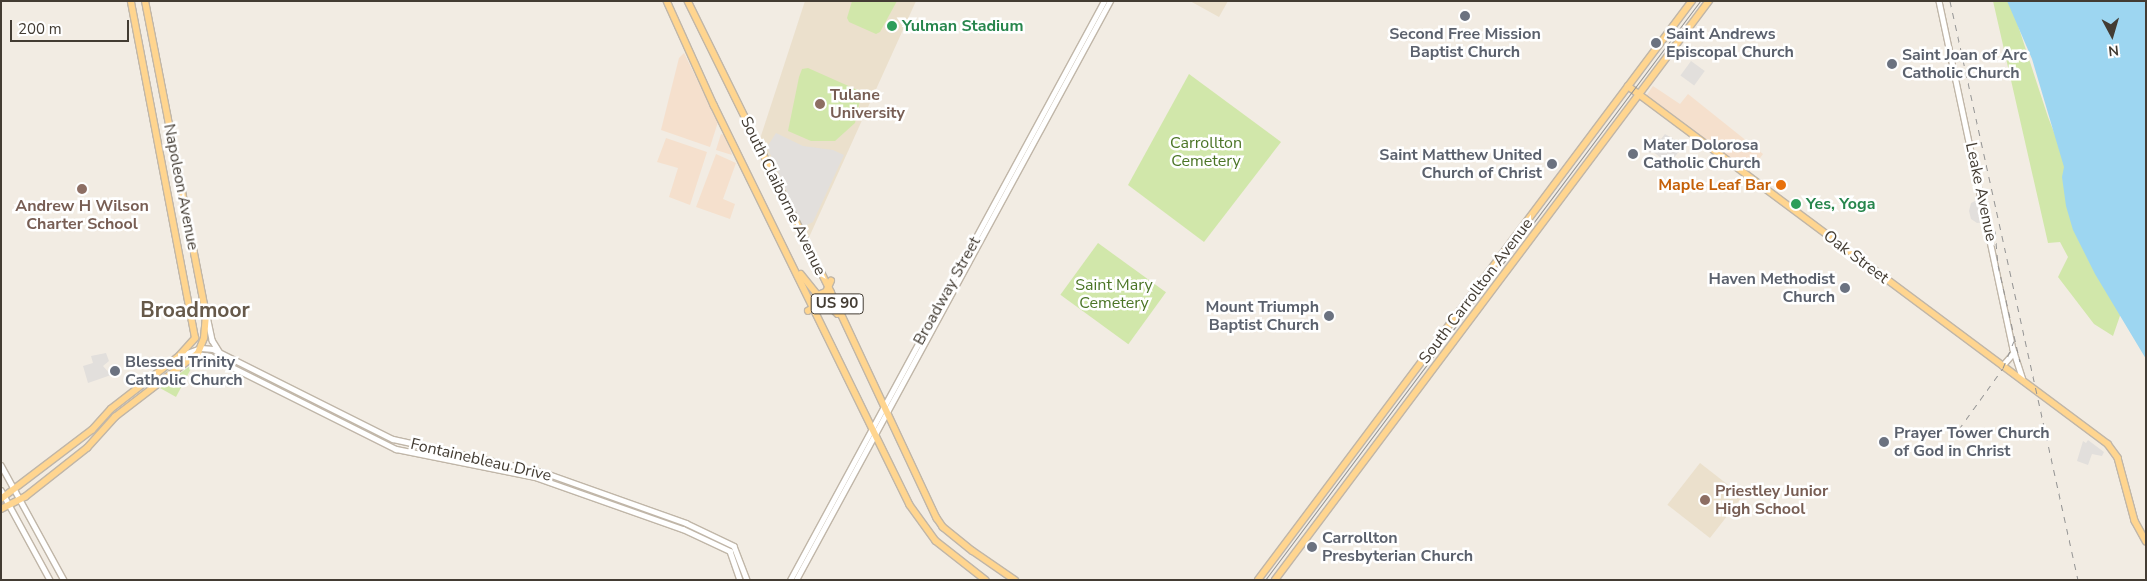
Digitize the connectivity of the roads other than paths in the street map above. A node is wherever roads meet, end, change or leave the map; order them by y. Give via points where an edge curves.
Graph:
1 (131, 1) edge
2 (144, 1) edge
3 (667, 1) edge
4 (688, 1) edge
5 (1104, 1) edge
6 (1110, 1) edge
7 (1692, 1) edge
8 (1709, 1) edge
9 (1939, 1) edge
10 (1628, 86) junction
11 (1640, 95) junction
12 (785, 249) junction
13 (830, 284) junction
14 (811, 309) junction
15 (206, 315) junction
16 (852, 337) junction
17 (201, 348) junction
18 (220, 352) junction
19 (2014, 352) junction
20 (179, 356) junction
21 (183, 366) junction
22 (2002, 367) junction
23 (2024, 383) junction
24 (886, 408) junction
25 (874, 432) junction
26 (1, 465) edge
27 (1, 490) edge
28 (15, 490) junction
29 (3, 498) edge
30 (21, 499) junction
31 (10, 505) junction
32 (1, 509) edge
33 (2146, 541) edge
34 (50, 580) edge
35 (64, 580) edge
36 (740, 580) edge
37 (747, 580) edge
38 (790, 580) edge
39 (796, 580) edge
40 (986, 580) edge
41 (1015, 580) edge
42 (1258, 580) edge
43 (1275, 580) edge

1 - 20 main road, Napoleon Avenue via 195,332 193,343
2 - 15 main road, Napoleon Avenue
3 - 12 main road, South Claiborne Avenue / US 90
4 - 13 main road, South Claiborne Avenue / US 90
5 - 24 street, Broadway Street
6 - 24 street, Broadway Street
7 - 10 main road, South Carrollton Avenue
8 - 11 main road, South Carrollton Avenue
9 - 19 street, Leake Avenue
10 - 11 main road, Oak Street
10 - 42 main road, South Carrollton Avenue
11 - 22 main road, Oak Street
11 - 43 main road, South Carrollton Avenue
12 - 13 main road via 814,293 824,294
12 - 14 main road, South Claiborne Avenue / US 90
13 - 16 main road, South Claiborne Avenue / US 90
14 - 16 main road via 823,302 829,303
14 - 25 main road, South Claiborne Avenue / US 90
15 - 17 main road, Napoleon Avenue
15 - 18 street via 212,340
16 - 24 main road, South Claiborne Avenue / US 90
17 - 18 street, Fontainebleau Drive
17 - 20 street
17 - 21 main road
18 - 37 street, Fontainebleau Drive via 393,439 543,472 704,531 736,549
19 - 22 street
19 - 23 street, Leake Avenue
20 - 28 main road, Napoleon Avenue
21 - 30 main road via 115,417 87,448
21 - 36 street, Fontainebleau Drive via 202,355 219,360 396,449 535,477 683,530 730,551
22 - 23 main road, Oak Street
23 - 33 main road, Oak Street via 2108,444 2118,458 2135,521
24 - 25 street, Broadway Street
24 - 41 main road, South Claiborne Avenue / US 90 via 943,527
25 - 38 street, Broadway Street
25 - 39 street, Broadway Street
25 - 40 main road, South Claiborne Avenue / US 90 via 910,505 929,534
26 - 28 street
27 - 29 street
28 - 29 main road, Napoleon Avenue
28 - 30 street
29 - 31 street
30 - 31 main road
30 - 35 street
31 - 32 main road
31 - 34 street

